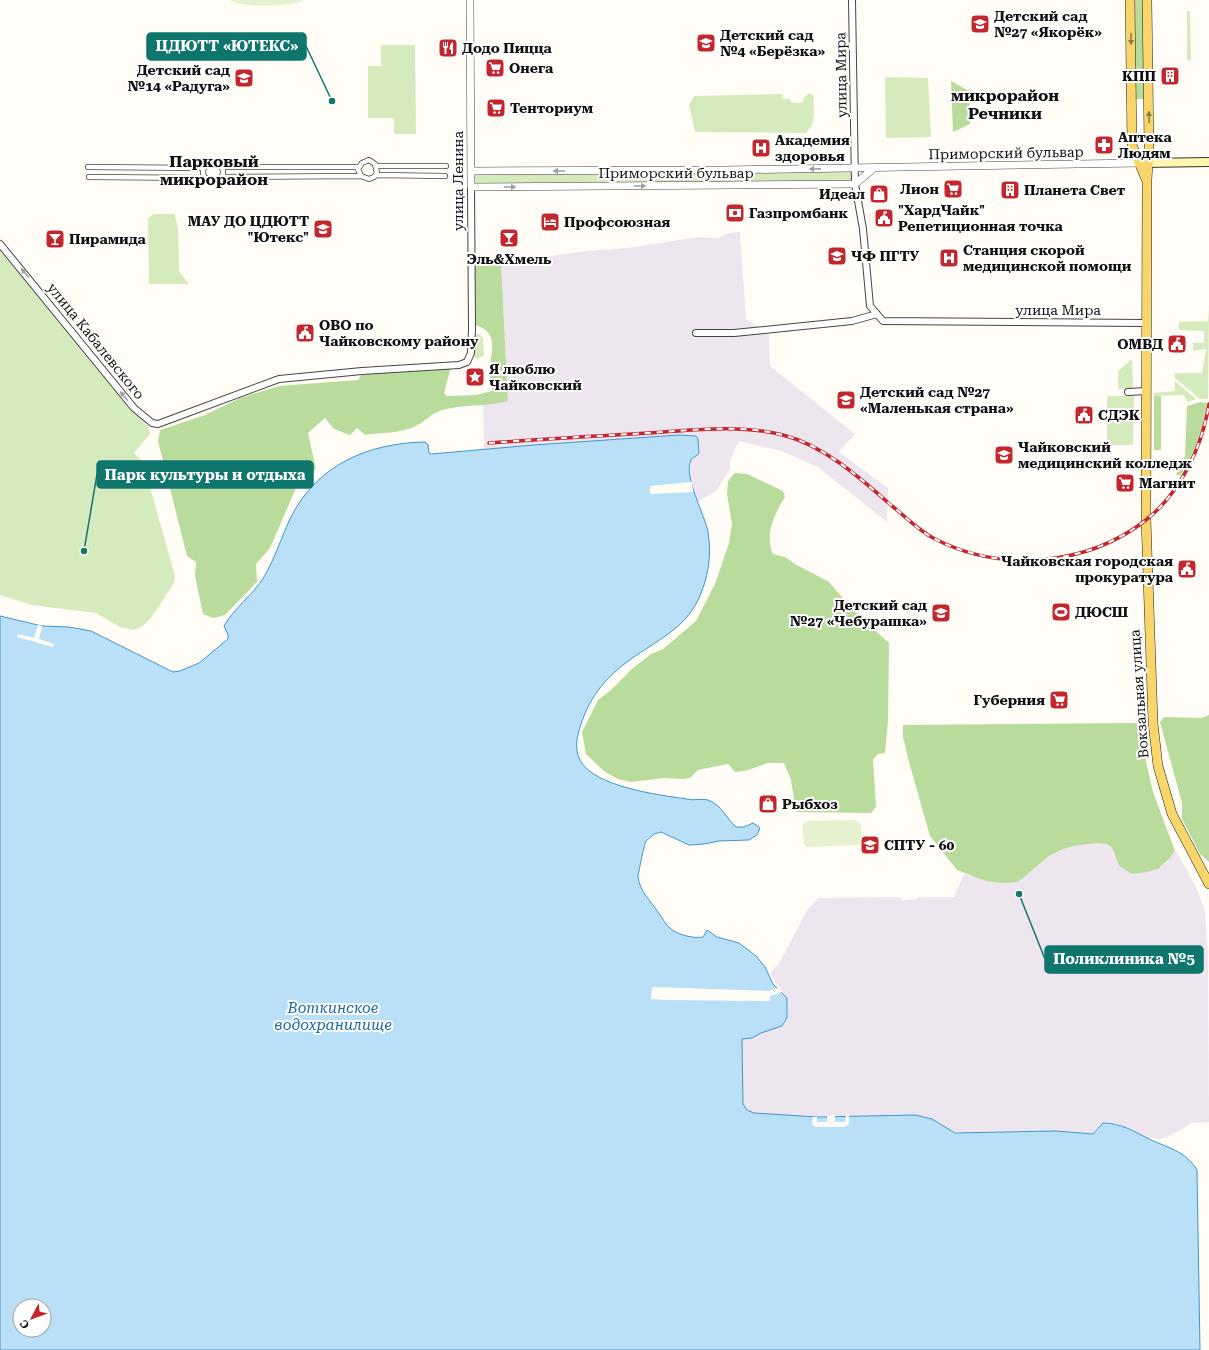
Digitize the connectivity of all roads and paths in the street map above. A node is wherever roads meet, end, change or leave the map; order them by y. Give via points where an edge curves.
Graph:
1 (470, 0) edge
2 (852, 0) edge
3 (1130, 0) edge
4 (1147, 0) edge
5 (1132, 100) junction
6 (1149, 100) junction
7 (1209, 162) edge
8 (1144, 163) junction
9 (377, 166) junction
10 (446, 166) dead end
11 (88, 167) dead end
12 (359, 167) junction
13 (204, 168) junction
14 (222, 168) junction
15 (854, 168) junction
16 (874, 168) junction
17 (472, 171) junction
18 (376, 175) junction
19 (361, 176) junction
20 (445, 176) dead end
21 (88, 177) dead end
22 (221, 177) junction
23 (206, 178) junction
24 (855, 184) junction
25 (471, 187) junction
26 (0, 244) edge
27 (877, 314) junction
28 (1146, 323) junction
29 (696, 333) dead end
30 (467, 362) joint
31 (1146, 391) junction
32 (1128, 392) dead end
33 (1209, 884) edge

1 - 17 street, улица Ленина
2 - 15 street, улица Мира
3 -> 5 main road, Вокзальная улица
4 - 6 main road, Вокзальная улица
5 - 6 main road
5 - 8 main road, Вокзальная улица via 1132,145
8 -> 6 main road, Вокзальная улица
7 - 8 main road
8 - 16 street, Приморский бульвар
8 - 28 main road, Вокзальная улица
9 - 10 street
9 - 12 street via 369,160 364,161
9 - 18 street
11 - 13 street
12 - 14 street
12 - 19 street
13 - 14 street via 214,162
13 - 23 street
14 - 22 street
15 - 16 street, Приморский бульвар
15 -> 17 street, Приморский бульвар
15 - 24 street, улица Мира
16 - 24 street
17 - 25 street, улица Ленина
18 - 19 street via 369,179
18 - 20 street
19 - 22 street
21 - 23 street
22 - 23 street via 215,181
25 -> 24 street, Приморский бульвар
24 - 27 street, улица Мира via 863,229 870,306
25 - 30 street, улица Ленина via 472,329 471,353
30 -> 26 street, улица Кабалевского via 459,365 279,379 158,424 152,423 134,408
27 - 28 street, улица Мира via 883,321
27 - 29 street via 852,321 734,333
28 - 31 main road, Вокзальная улица
31 - 32 street
31 - 33 main road, Вокзальная улица via 1149,640 1158,766 1172,814

